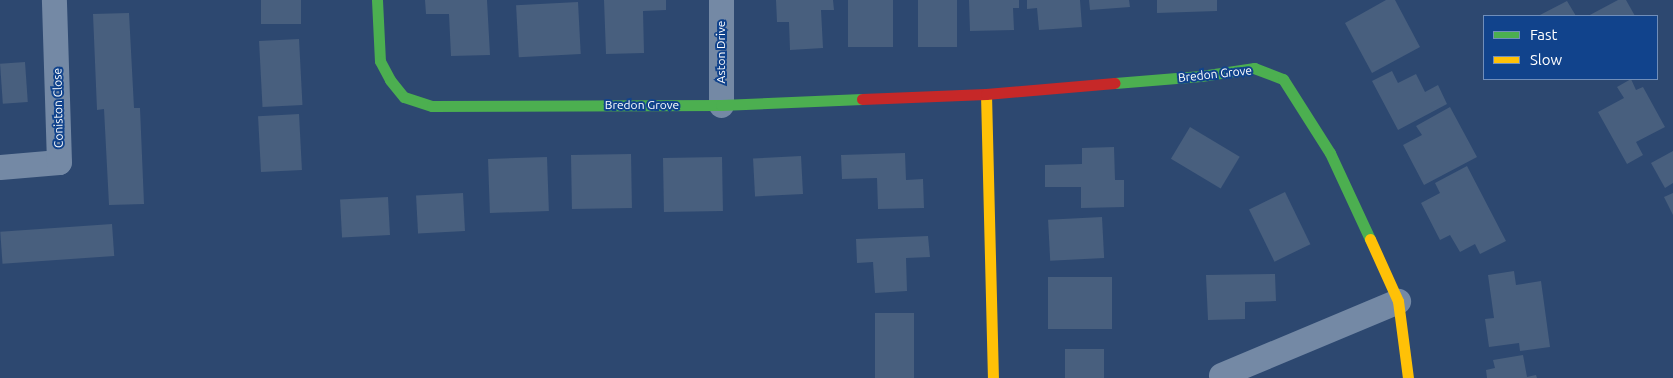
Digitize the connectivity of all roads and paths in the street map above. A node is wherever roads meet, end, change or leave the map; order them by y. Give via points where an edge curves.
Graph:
1 (54, 0) edge
2 (377, 0) edge
3 (722, 0) edge
4 (986, 94) junction
5 (721, 104) junction
6 (0, 167) edge
7 (1398, 301) junction
8 (1221, 375) dead end
9 (993, 378) edge
10 (1408, 378) edge

1 - 6 street, Coniston Close via 59,162
2 - 5 street, Bredon Grove via 380,61 404,97 432,106
3 - 5 street, Aston Drive
4 - 5 street, Bredon Grove
4 - 7 street, Bredon Grove via 1201,76 1254,68 1282,80 1330,153
4 - 9 street
7 - 8 street
7 - 10 street, Bredon Grove

